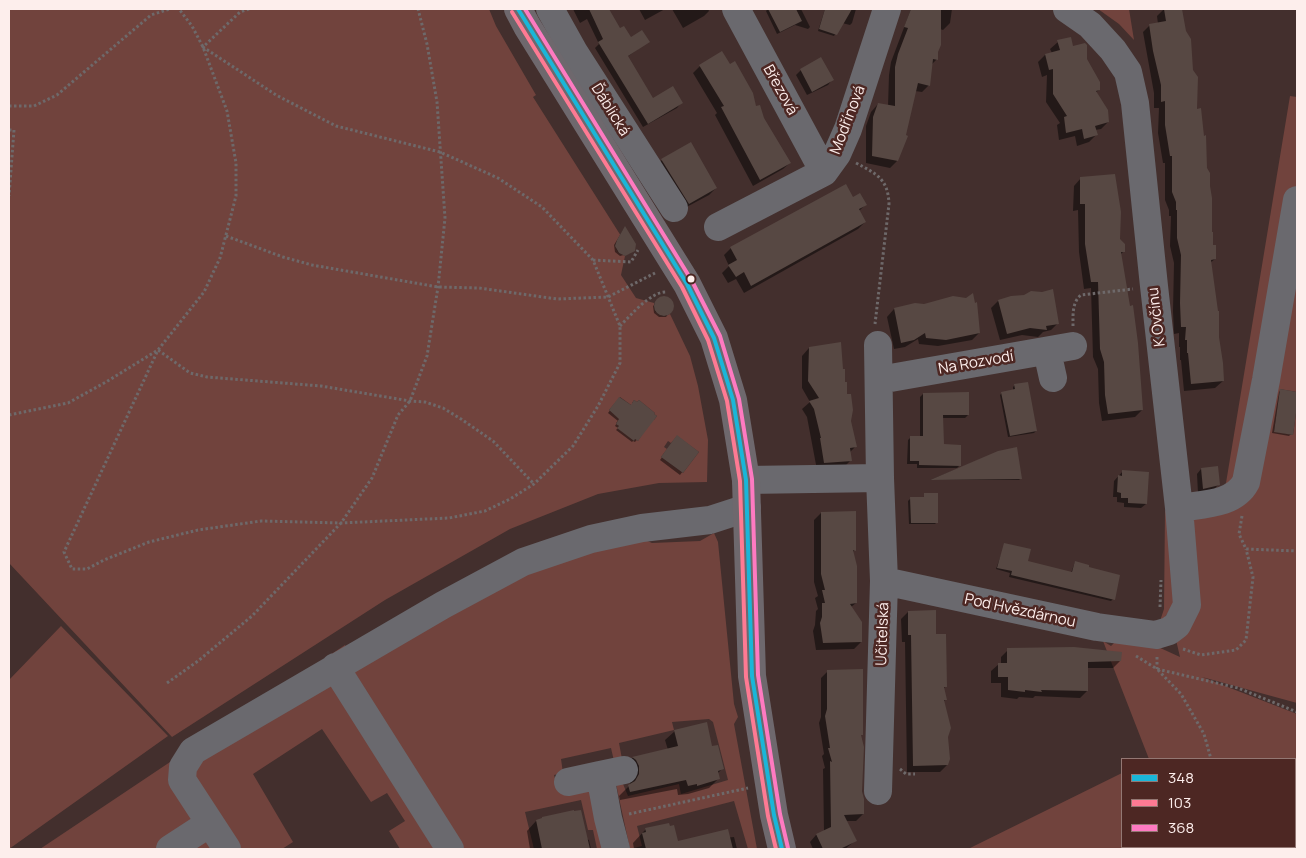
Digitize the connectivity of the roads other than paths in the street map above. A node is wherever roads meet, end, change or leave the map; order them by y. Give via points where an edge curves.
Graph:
1 (518, 9) edge
2 (550, 9) edge
3 (736, 9) edge
4 (887, 9) edge
5 (1066, 9) edge
6 (623, 131) junction
7 (600, 145) junction
8 (831, 163) junction
9 (1297, 200) edge
10 (674, 208) dead end
11 (718, 227) dead end
12 (875, 337) road end
13 (1053, 378) dead end
14 (879, 380) junction
15 (880, 478) junction
16 (746, 480) junction
17 (747, 508) junction
18 (1180, 508) junction
19 (884, 581) junction
20 (1156, 635) joint
21 (335, 667) junction
22 (568, 782) dead end
23 (878, 791) dead end
24 (210, 823) junction
25 (170, 849) edge
26 (227, 849) edge
27 (450, 849) edge
28 (616, 849) edge
29 (782, 849) edge

1 - 7 main road, Ďáblická
2 - 6 street, Ďáblická
3 - 8 street, Březová
4 - 8 street, Modřínová via 848,129
5 - 18 street, K Ovčínu via 1090,25 1128,72 1135,103
6 - 7 street
6 - 10 street, Ďáblická
7 - 16 main road, Ďáblická via 687,284 714,338 733,400
8 - 11 street, Modřínová
9 - 18 street via 1246,482 1236,495 1224,500
12 - 14 street, Učitelská
13 - 14 street, Na Rozvodí via 1060,348
14 - 15 street, Učitelská
15 - 16 street
15 - 19 street, Učitelská
16 - 17 main road, Ďáblická
17 - 21 street via 710,520 642,528 591,539 523,562
17 - 29 main road, Ďáblická via 752,676
18 - 20 street, K Ovčínu via 1187,604 1177,625
19 - 20 street, Pod Hvězdárnou via 1097,628
19 - 23 street, Učitelská
21 - 24 street via 193,751 182,767 182,780
21 - 27 street
22 - 28 street via 612,772 608,818
24 - 25 street
24 - 26 street

